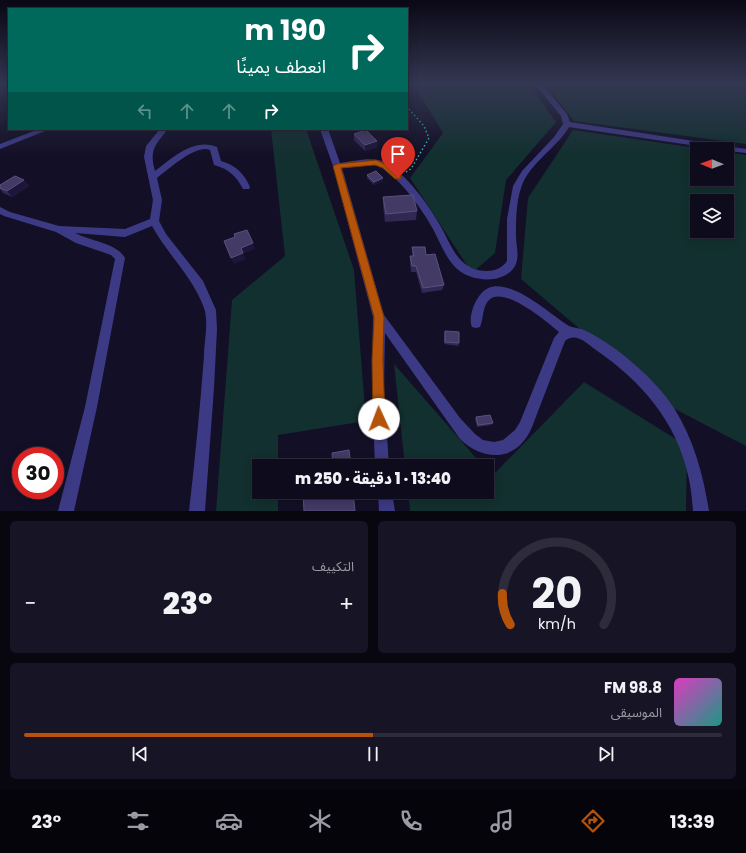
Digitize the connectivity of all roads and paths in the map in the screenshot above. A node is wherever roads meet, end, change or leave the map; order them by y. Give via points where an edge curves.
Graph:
1 (557, 107) edge
2 (408, 108) edge
3 (567, 124) junction
4 (43, 130) edge
5 (163, 130) edge
6 (324, 130) edge
7 (0, 147) edge
8 (746, 151) edge
9 (337, 166) junction
10 (153, 176) junction
11 (398, 178) junction
12 (246, 186) dead end
13 (0, 210) edge
14 (154, 221) junction
15 (59, 229) junction
16 (379, 317) junction
17 (476, 323) dead end
18 (569, 332) junction
19 (382, 459) edge
20 (386, 499) edge
21 (66, 511) edge
22 (198, 511) edge
23 (387, 511) edge
24 (701, 511) edge

1 - 3 street
2 - 11 path via 424,126 429,138 411,169
3 - 8 street
3 - 11 street via 519,180 511,222 512,261 506,269 497,274 483,276 462,267 454,259 427,213
4 - 7 street
5 - 10 street via 149,149 149,164
6 - 9 street
9 - 11 street via 376,162 386,166
9 - 16 street
10 - 12 street via 191,151 206,146 214,149 217,162 241,176
10 - 14 street via 158,193 158,211
13 - 15 street
14 - 15 street via 125,233
14 - 22 street via 199,284 210,310 208,388
15 - 21 street via 80,240 115,252 120,258 91,407
16 - 18 street via 470,439 483,446 497,449 509,446 519,438 556,344 566,332
16 - 19 street via 378,388
17 - 18 street via 482,300 488,294 497,291 517,297
18 - 24 street via 582,334 610,352 648,384 664,404 687,446
20 - 23 street

